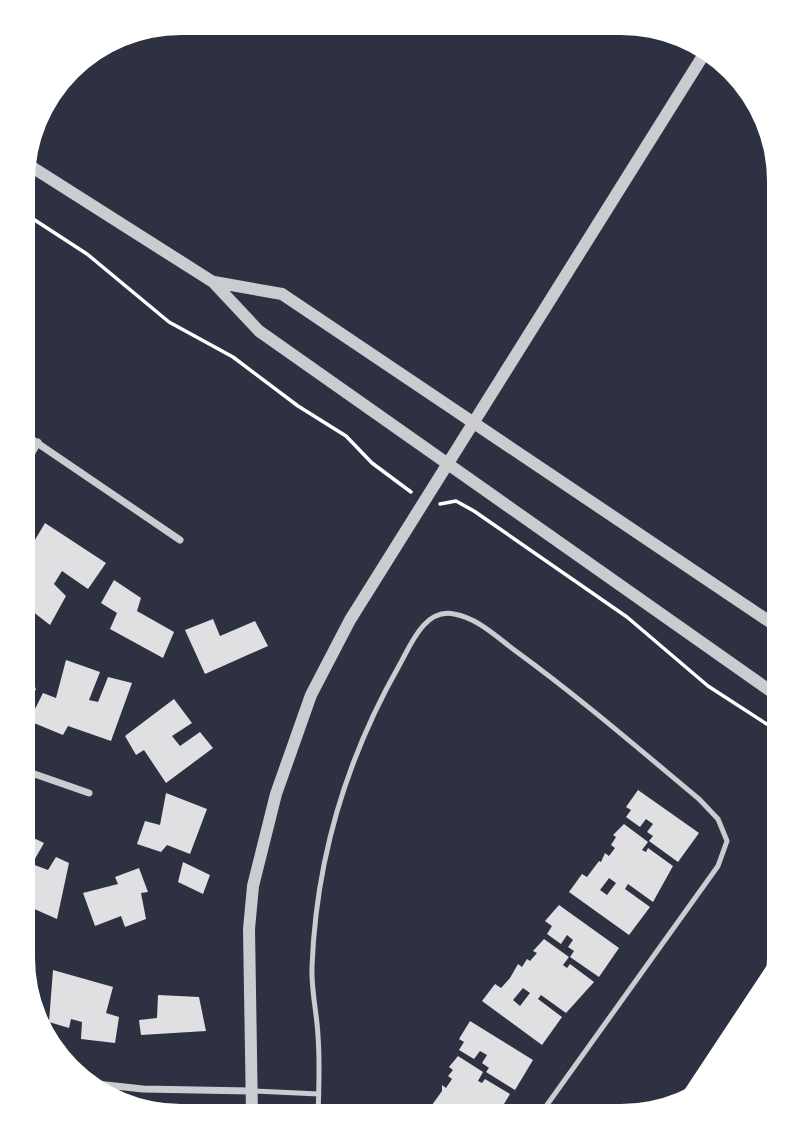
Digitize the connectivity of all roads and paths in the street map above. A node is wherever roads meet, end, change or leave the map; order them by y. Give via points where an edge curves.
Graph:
1 (701, 59) edge
2 (36, 169) edge
3 (35, 220) edge
4 (213, 282) junction
5 (474, 421) junction
6 (35, 440) edge
7 (38, 442) junction
8 (35, 447) edge
9 (448, 463) junction
10 (425, 502) junction
11 (180, 540) dead end
12 (767, 620) edge
13 (767, 689) edge
14 (767, 724) edge
15 (35, 774) edge
16 (89, 793) dead end
17 (763, 990) edge
18 (706, 1076) edge
19 (111, 1086) edge
20 (250, 1091) junction
21 (319, 1094) junction
22 (251, 1104) edge
23 (319, 1104) edge
24 (548, 1104) edge

1 - 5 street
2 - 4 street
3 - 10 path via 87,254 169,322 233,357 346,436 372,463
4 - 5 street via 282,294
4 - 9 street via 259,331
5 - 9 street
5 - 12 street
6 - 7 street
7 - 8 street
7 - 11 street
9 - 10 street
9 - 13 street
10 - 14 path via 456,501 474,511 627,617 708,686
10 - 20 street via 350,620 311,695 276,793 250,918
15 - 16 street
17 - 18 highway
19 - 20 street
20 - 21 lane
20 - 22 street
21 - 23 lane
21 - 24 lane via 312,970 316,909 330,833 378,703 419,630 435,616 451,613 472,620 568,690 699,799 718,819 727,841 718,866

